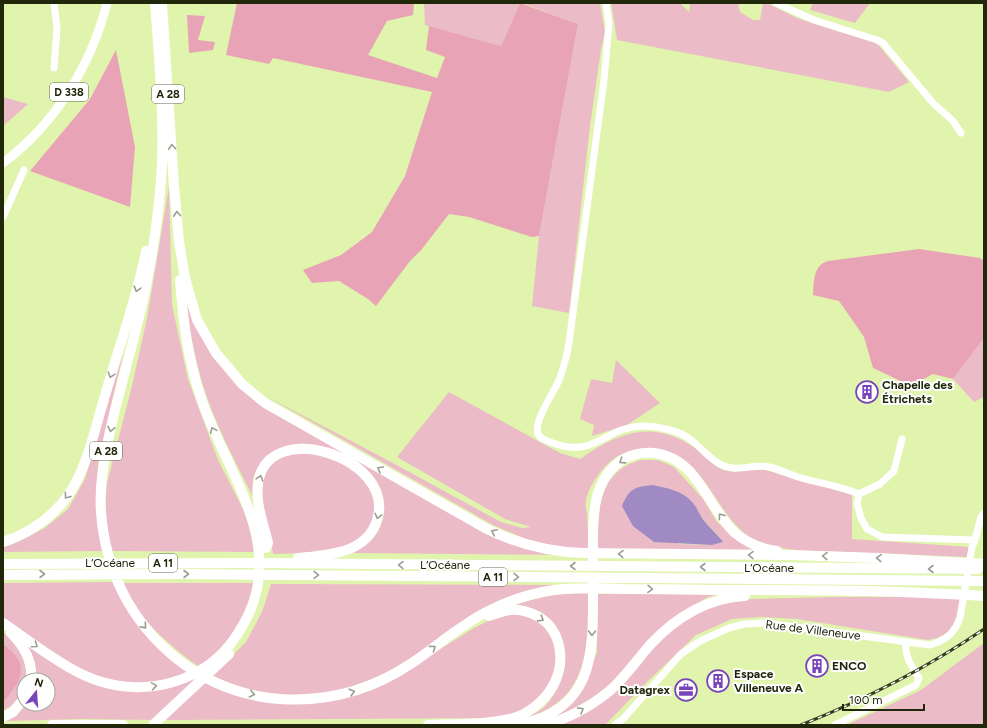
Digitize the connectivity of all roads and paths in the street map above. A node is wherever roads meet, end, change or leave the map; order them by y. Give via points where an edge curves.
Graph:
1 (54, 3) edge
2 (107, 3) edge
3 (155, 3) edge
4 (162, 3) edge
5 (606, 3) edge
6 (776, 3) edge
7 (54, 68) dead end
8 (961, 133) dead end
9 (3, 163) edge
10 (161, 169) junction
11 (24, 170) dead end
12 (3, 217) edge
13 (179, 242) junction
14 (902, 438) dead end
15 (859, 494) junction
16 (984, 513) edge
17 (3, 542) edge
18 (973, 543) junction
19 (264, 544) junction
20 (790, 555) junction
21 (244, 563) junction
22 (3, 564) edge
23 (984, 564) edge
24 (984, 570) edge
25 (3, 575) edge
26 (984, 581) edge
27 (824, 590) junction
28 (984, 596) edge
29 (3, 623) edge
30 (3, 627) edge
31 (453, 633) junction
32 (906, 642) junction
33 (31, 672) edge
34 (202, 674) junction
35 (16, 708) edge
36 (3, 717) edge
37 (52, 725) edge
38 (74, 725) edge
39 (79, 725) edge
40 (123, 725) edge
41 (153, 725) edge
42 (428, 725) edge
43 (516, 725) edge
44 (546, 725) edge
45 (615, 725) edge
46 (835, 725) edge

1 - 7 street via 57,28
2 - 9 main road, D 338 via 92,48 70,91 44,125
3 - 10 highway, A 28 via 161,100
13 -> 4 highway, A 28
5 - 15 street via 609,24 604,80 569,343 559,379 537,432 544,440 578,448 595,444 625,429 654,426 690,439 712,459 731,469 768,466 786,474
6 - 8 street via 814,20 883,44
10 -> 17 highway via 139,280 81,472 66,497 47,518 21,535
10 -> 31 highway, A 28 via 150,268 102,476 101,511 104,539 122,594 140,622 156,640 188,667 237,691 287,700 322,699 368,687 412,663
11 - 12 street
19 -> 13 highway, A 28 via 202,402 190,358 182,307
20 -> 13 highway via 565,553 514,541 485,528 281,413 242,384 216,353 197,320 185,278
14 - 15 street via 894,471 880,484
15 - 18 street via 858,504 864,524 867,529 882,537
16 - 18 street, Rue de Villeneuve
18 - 32 street, Rue de Villeneuve via 962,607 952,633 940,642 930,644
19 -> 21 highway via 258,483 268,462 280,453 297,448 327,452 346,460 362,471 376,490 380,508 377,522 368,536 356,545 324,556 273,558
19 - 34 highway via 260,595 231,644
23 -> 20 highway
20 -> 43 highway via 754,544 736,534 693,475 676,460 652,453 639,453 628,457 613,467 602,481 595,506 592,645 586,672 576,691 561,707 543,718
21 - 22 highway, L’Océane / A 11
24 -> 21 highway, L’Océane / A 11
25 -> 26 highway, L’Océane / A 11 via 182,574
27 - 28 highway
31 -> 27 highway via 506,602 555,590
44 -> 27 highway via 565,719 603,696 619,682 661,634 687,614 704,605 736,596 816,593
29 -> 34 highway via 69,668 101,682 123,687 150,687
30 - 33 highway via 18,640 26,652
31 -> 42 highway via 458,633 500,612 526,612 549,624 555,635 561,659 558,673 551,690 524,714 508,720
32 - 45 street, Rue de Villeneuve via 765,623 729,628 700,641 682,654
32 - 46 street via 908,658 919,678 916,685
34 - 41 highway via 175,705
35 - 36 highway
37 - 39 highway
38 - 39 highway
39 - 40 highway

